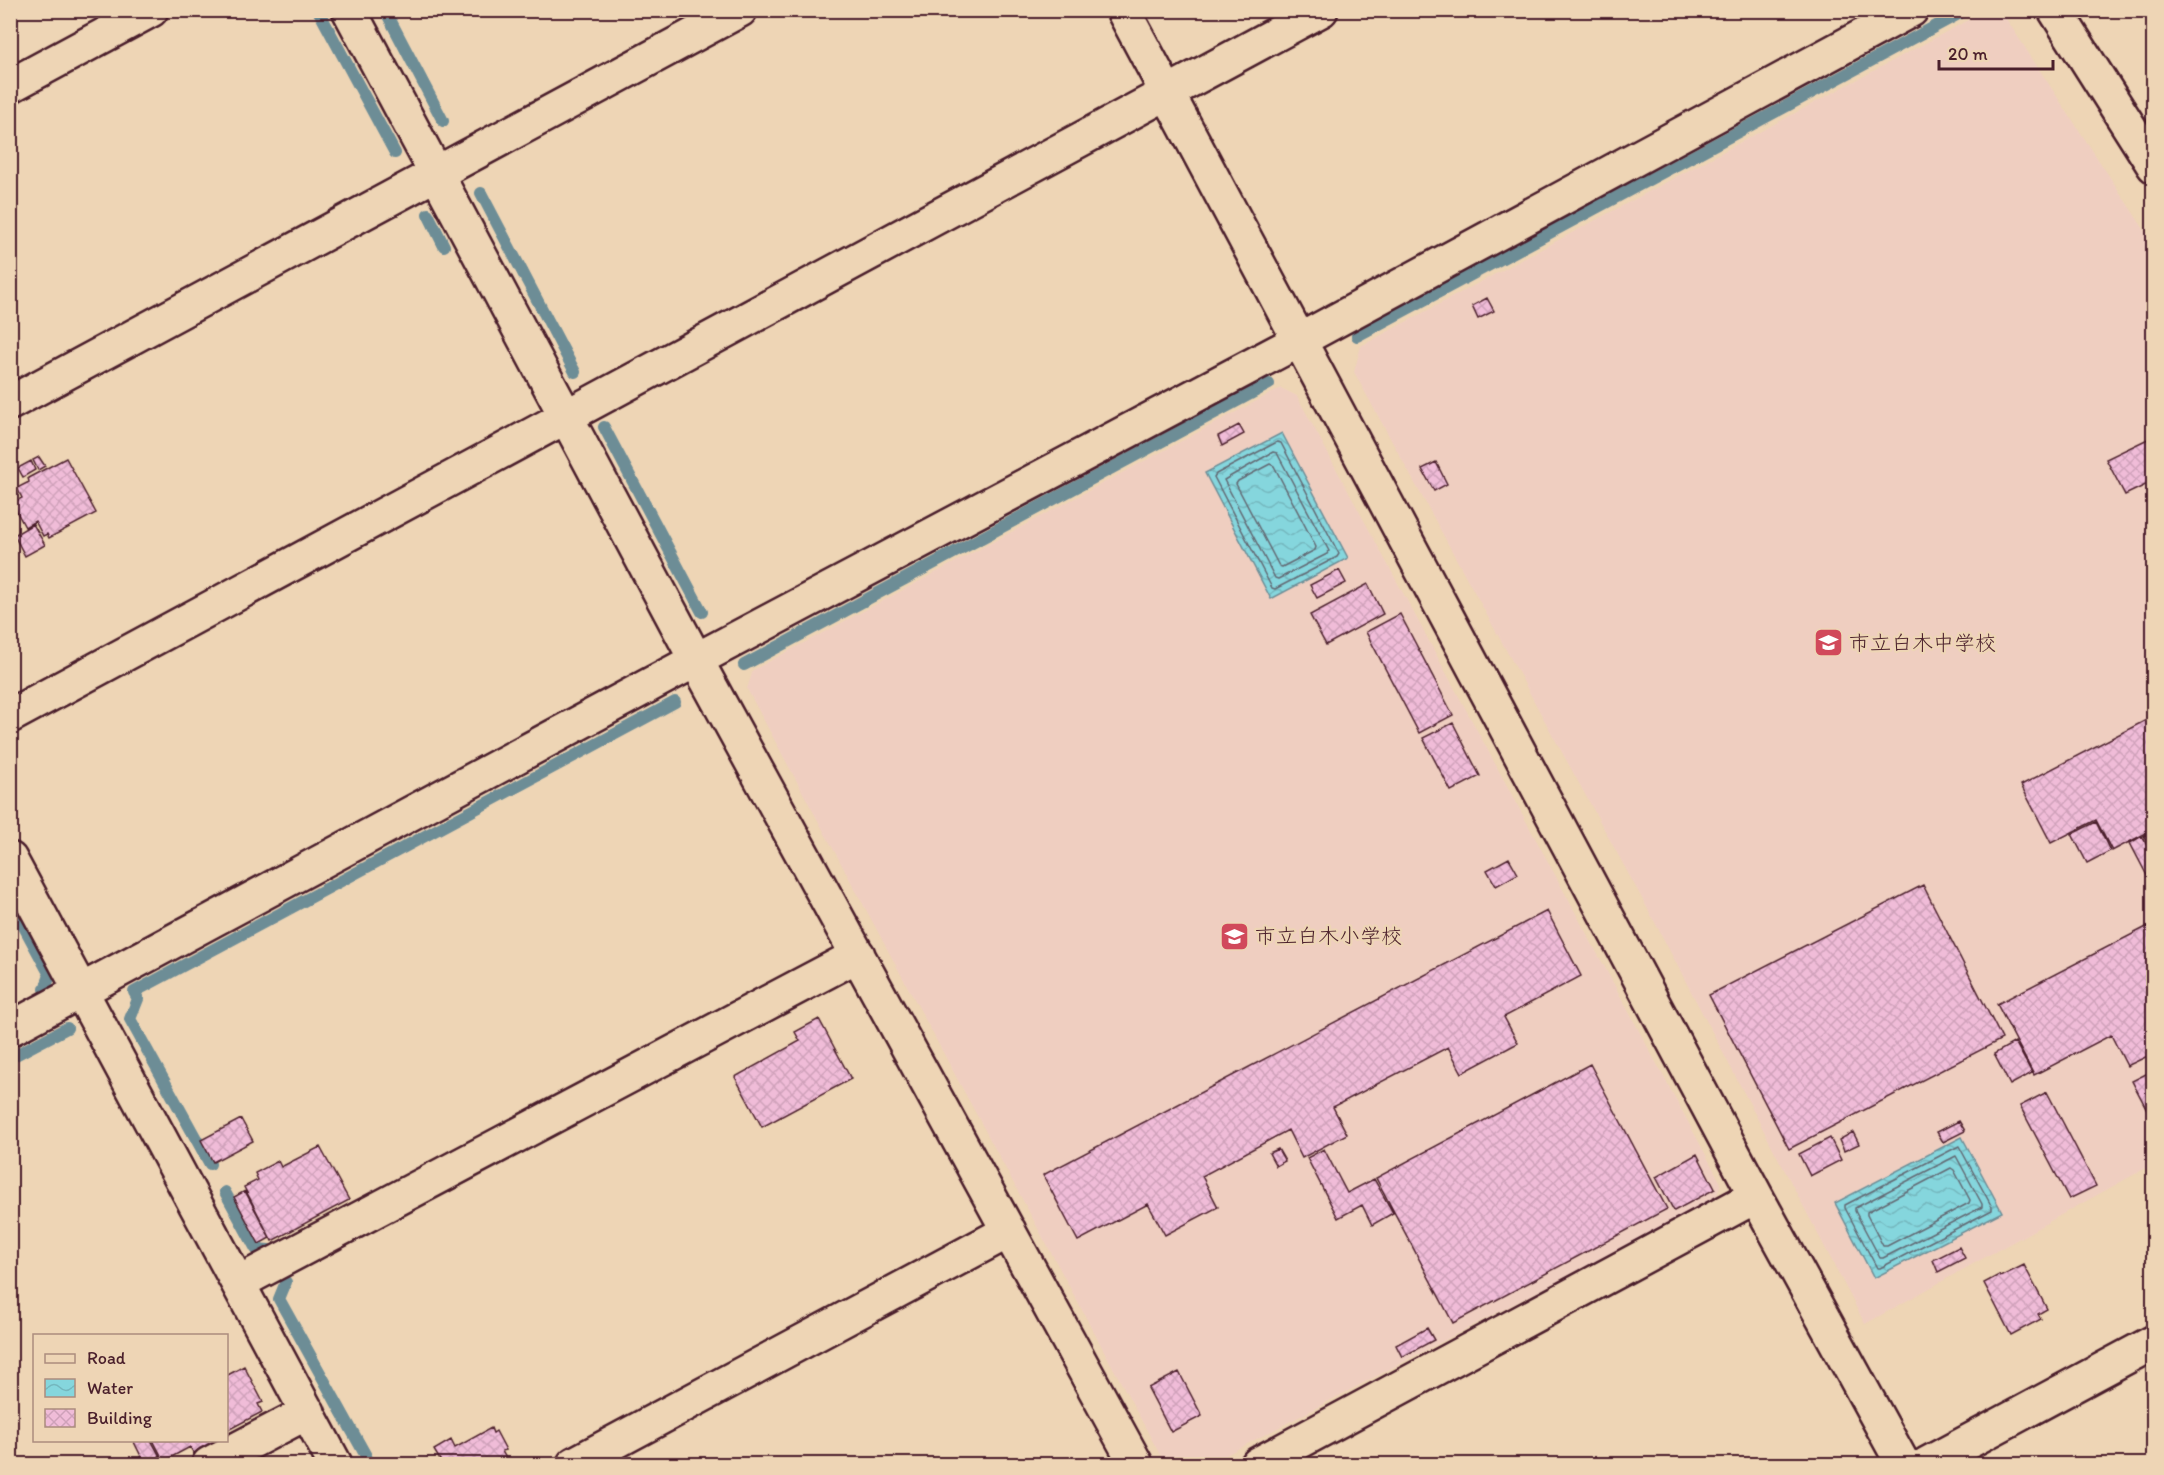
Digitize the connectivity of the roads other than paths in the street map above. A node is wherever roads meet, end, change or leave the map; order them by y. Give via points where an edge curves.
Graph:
1 (151, 10) edge
2 (349, 10) edge
3 (740, 10) edge
4 (1123, 10) edge
5 (1321, 10) edge
6 (1911, 10) edge
7 (2055, 10) edge
8 (10, 86) edge
9 (1168, 93) junction
10 (2154, 166) edge
11 (437, 175) junction
12 (1300, 340) junction
13 (10, 403) edge
14 (566, 417) junction
15 (696, 660) junction
16 (10, 716) edge
17 (10, 859) edge
18 (858, 955) junction
19 (82, 991) junction
20 (10, 1029) edge
21 (1756, 1196) junction
22 (1009, 1231) junction
23 (238, 1283) junction
24 (2154, 1342) edge
25 (308, 1412) junction
26 (209, 1464) edge
27 (335, 1464) edge
28 (574, 1464) edge
29 (1136, 1464) edge
30 (1258, 1464) edge
31 (1903, 1464) edge
32 (1927, 1464) edge

1 - 8 street
2 - 11 street
3 - 11 street
4 - 9 street
5 - 9 street
6 - 12 street
7 - 10 street
9 - 12 street
9 - 14 street
11 - 13 street
11 - 14 street
12 - 15 street
12 - 21 street
14 - 15 street
14 - 16 street
15 - 18 street
15 - 19 street
17 - 19 street
18 - 22 street
18 - 23 street
19 - 20 street
19 - 23 street
21 - 30 street
21 - 31 street
22 - 28 street
22 - 29 street
23 - 25 street
24 - 32 street
25 - 26 street
25 - 27 street

